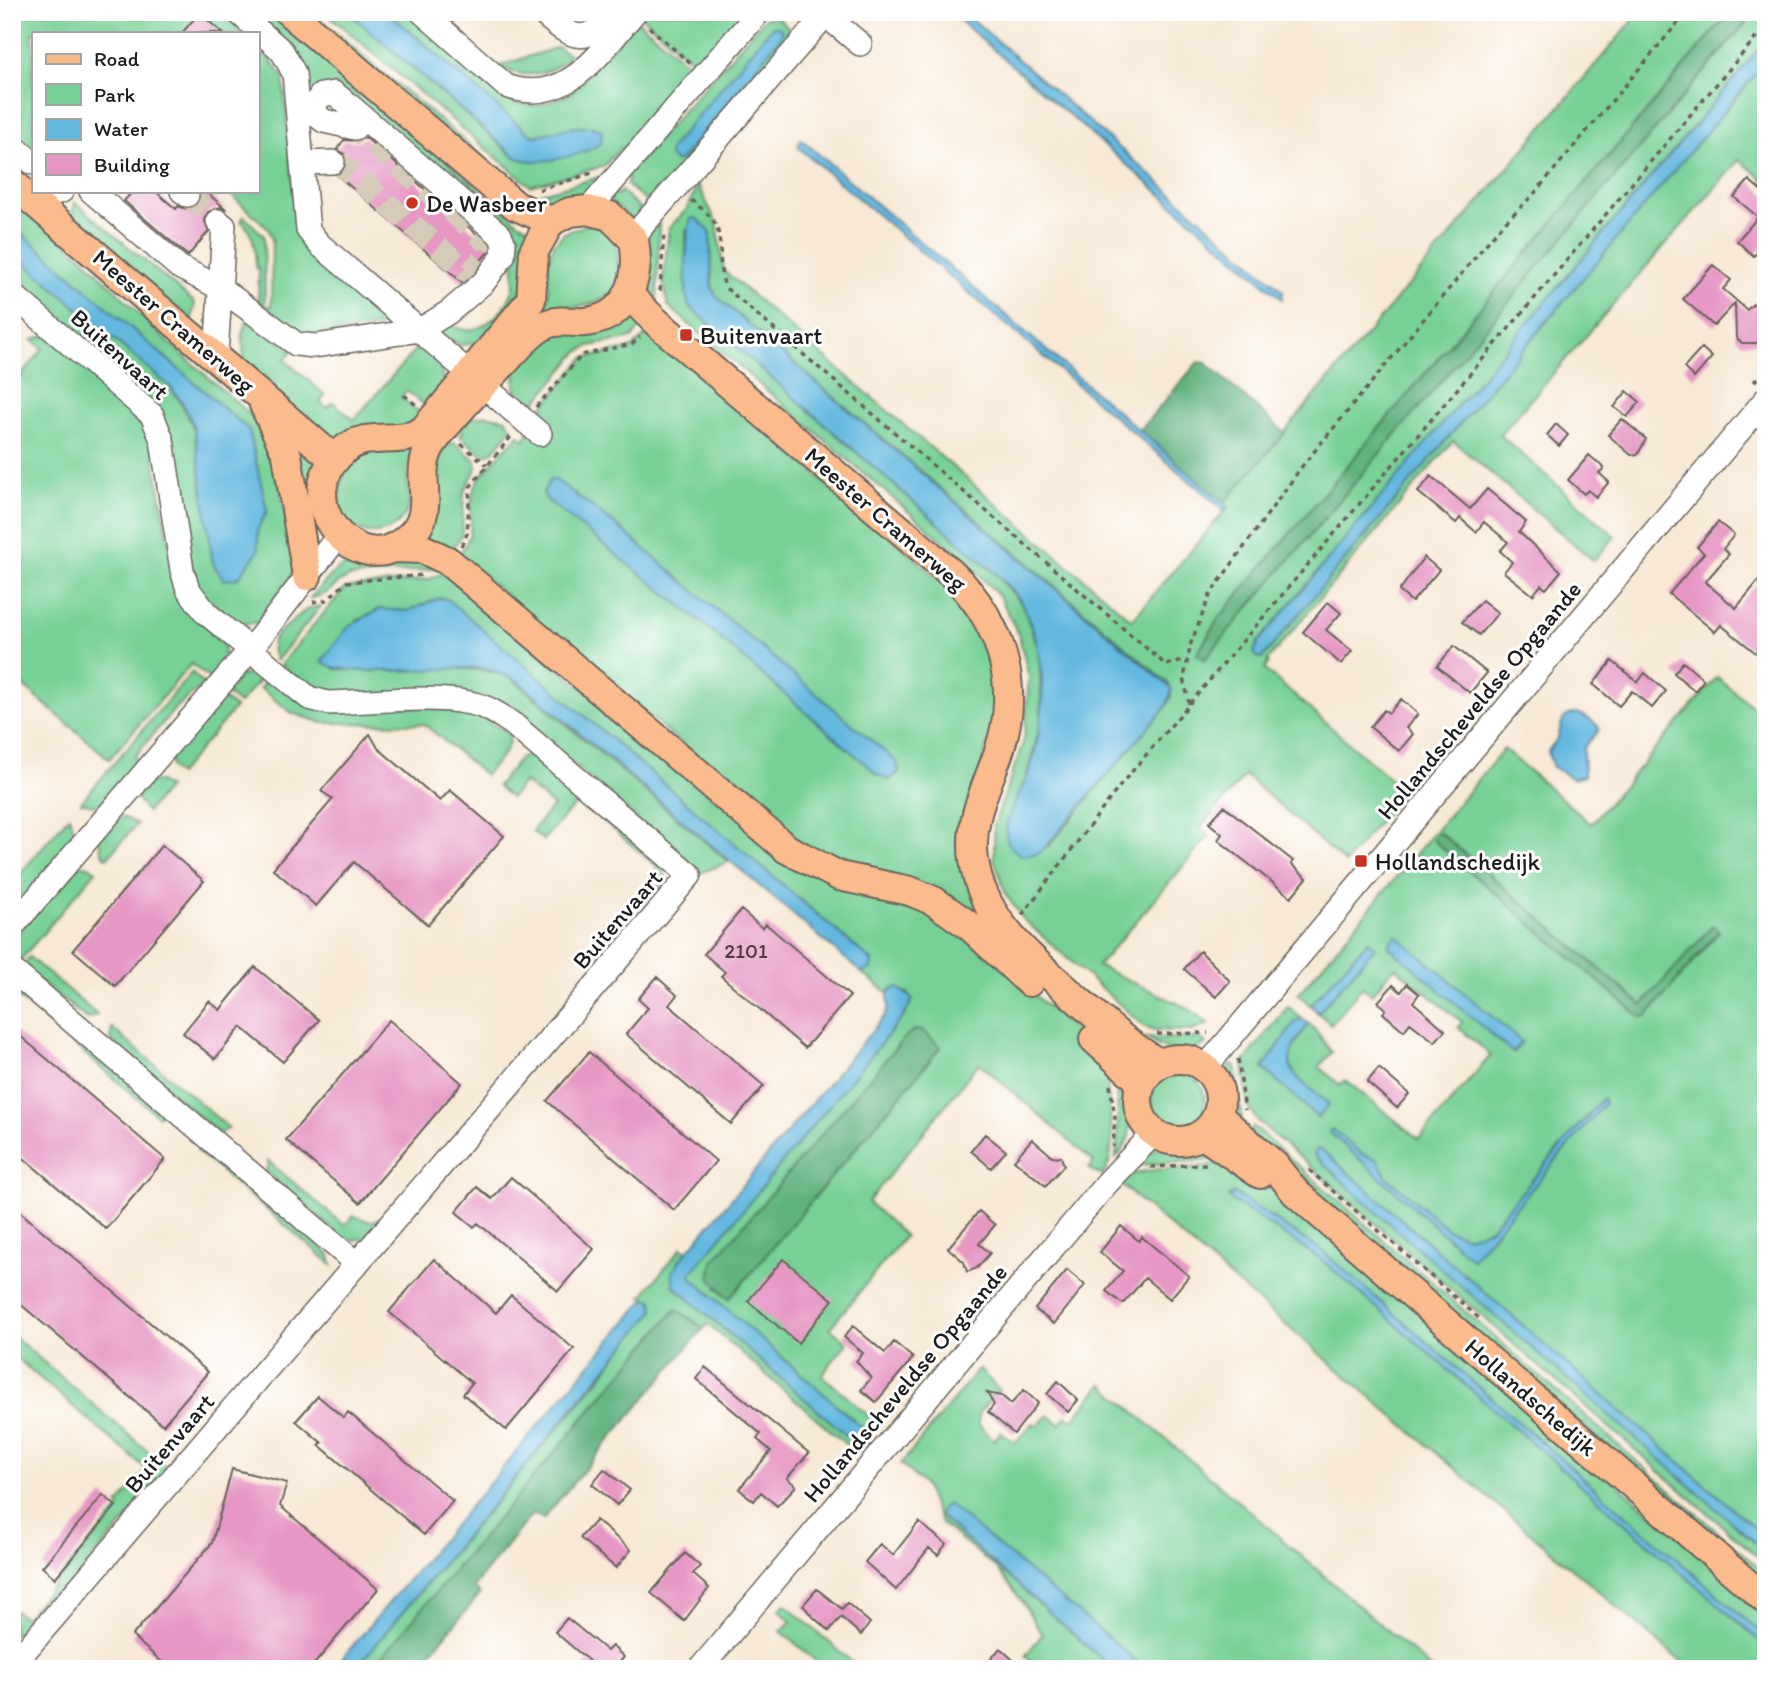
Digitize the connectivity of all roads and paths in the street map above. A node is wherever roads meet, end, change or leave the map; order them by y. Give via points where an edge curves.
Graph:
1 (238, 12) edge
2 (289, 12) edge
3 (422, 12) edge
4 (541, 12) edge
5 (759, 12) edge
6 (1687, 12) edge
7 (629, 13) edge
8 (825, 13) edge
9 (1766, 26) edge
10 (860, 44) dead end
11 (680, 54) dead end
12 (355, 128) tunnel mouth
13 (12, 145) edge
14 (32, 162) edge
15 (333, 162) tunnel mouth
16 (303, 163) junction
17 (676, 188) junction
18 (22, 191) edge
19 (92, 192) edge
20 (589, 210) junction
21 (218, 220) tunnel mouth
22 (551, 221) junction
23 (634, 240) junction
24 (220, 288) junction
25 (12, 294) edge
26 (629, 295) junction
27 (654, 320) junction
28 (420, 330) junction
29 (216, 356) junction
30 (477, 379) junction
31 (258, 393) junction
32 (1766, 399) edge
33 (533, 427) junction
34 (335, 460) junction
35 (339, 535) junction
36 (393, 548) junction
37 (448, 561) junction
38 (307, 576) junction
39 (307, 605) dead end
40 (250, 650) junction
41 (1187, 660) junction
42 (1189, 705) junction
43 (1018, 919) dead end
44 (12, 927) edge
45 (12, 970) edge
46 (1120, 1062) junction
47 (1205, 1068) junction
48 (1150, 1072) junction
49 (1209, 1125) junction
50 (1154, 1133) junction
51 (1227, 1150) junction
52 (1141, 1167) dead end
53 (1107, 1183) junction
54 (1296, 1193) junction
55 (357, 1264) junction
56 (1766, 1600) edge
57 (15, 1658) edge
58 (700, 1669) edge

1 - 16 street via 289,61
2 - 22 main road via 516,206
3 - 7 street via 506,86 539,93 574,79
4 - 7 street via 569,35 583,37
5 - 20 street
6 - 41 path via 1533,195 1501,226 1303,465 1211,593
7 - 11 path
8 - 10 street
8 - 17 street
9 - 42 path
12 - 28 street via 316,115 315,104 321,95 334,93 349,105 505,244 503,256 484,282
13 - 14 street
15 - 16 street
16 - 28 street via 308,230
17 - 23 street
17 - 41 path via 712,218 727,289 1166,665
18 - 29 main road, Meester Cramerweg
19 - 24 street via 178,267
20 - 22 main road
20 - 23 main road via 610,216
21 - 24 street via 224,226
22 - 30 main road via 534,251 531,300
23 - 26 main road via 636,277
24 - 28 street via 296,344 315,346
24 - 29 street
25 - 40 street, Buitenvaart via 152,415 162,440 188,589 206,613
26 - 27 main road, Meester Cramerweg
26 - 30 main road via 617,310 599,319 548,323
27 - 33 path via 632,344 582,355
27 - 48 main road, Meester Cramerweg via 952,574 979,604 1001,647 1008,691 1007,724 975,815 973,859 984,897 1022,951 1132,1047
28 - 30 street
29 - 31 main road, Meester Cramerweg
30 - 33 street
30 - 34 main road via 416,435 355,442
30 - 36 main road via 427,453 425,509 416,526
31 - 34 main road, Meester Cramerweg
31 - 38 main road via 287,455
32 - 47 street, Hollandscheveldse Opgaande
33 - 37 path via 470,486 467,534
34 - 35 main road via 323,484 322,501 326,521
35 - 36 main road via 360,547
35 - 38 street
36 - 37 main road via 423,549
37 - 39 path via 427,575 347,582 326,600
37 - 46 main road via 780,844 839,876 910,891 945,907
38 - 40 street
40 - 44 street
40 - 55 street, Buitenvaart via 295,689 319,700 445,701 494,712 690,875
41 - 42 path via 1184,678
42 - 43 path
45 - 55 street
46 - 48 main road
46 - 53 path via 1110,1076 1115,1125
47 - 48 main road via 1184,1058
47 - 49 main road via 1219,1091
48 - 50 main road via 1137,1104
49 - 50 main road via 1175,1141
49 - 51 main road, Hollandschedijk
49 - 54 main road, Hollandschedijk via 1274,1164
50 - 53 street, Hollandscheveldse Opgaande
51 - 52 path via 1212,1163
51 - 54 main road, Hollandschedijk
53 - 58 street, Hollandscheveldse Opgaande
54 - 56 main road, Hollandschedijk
55 - 57 street, Buitenvaart

